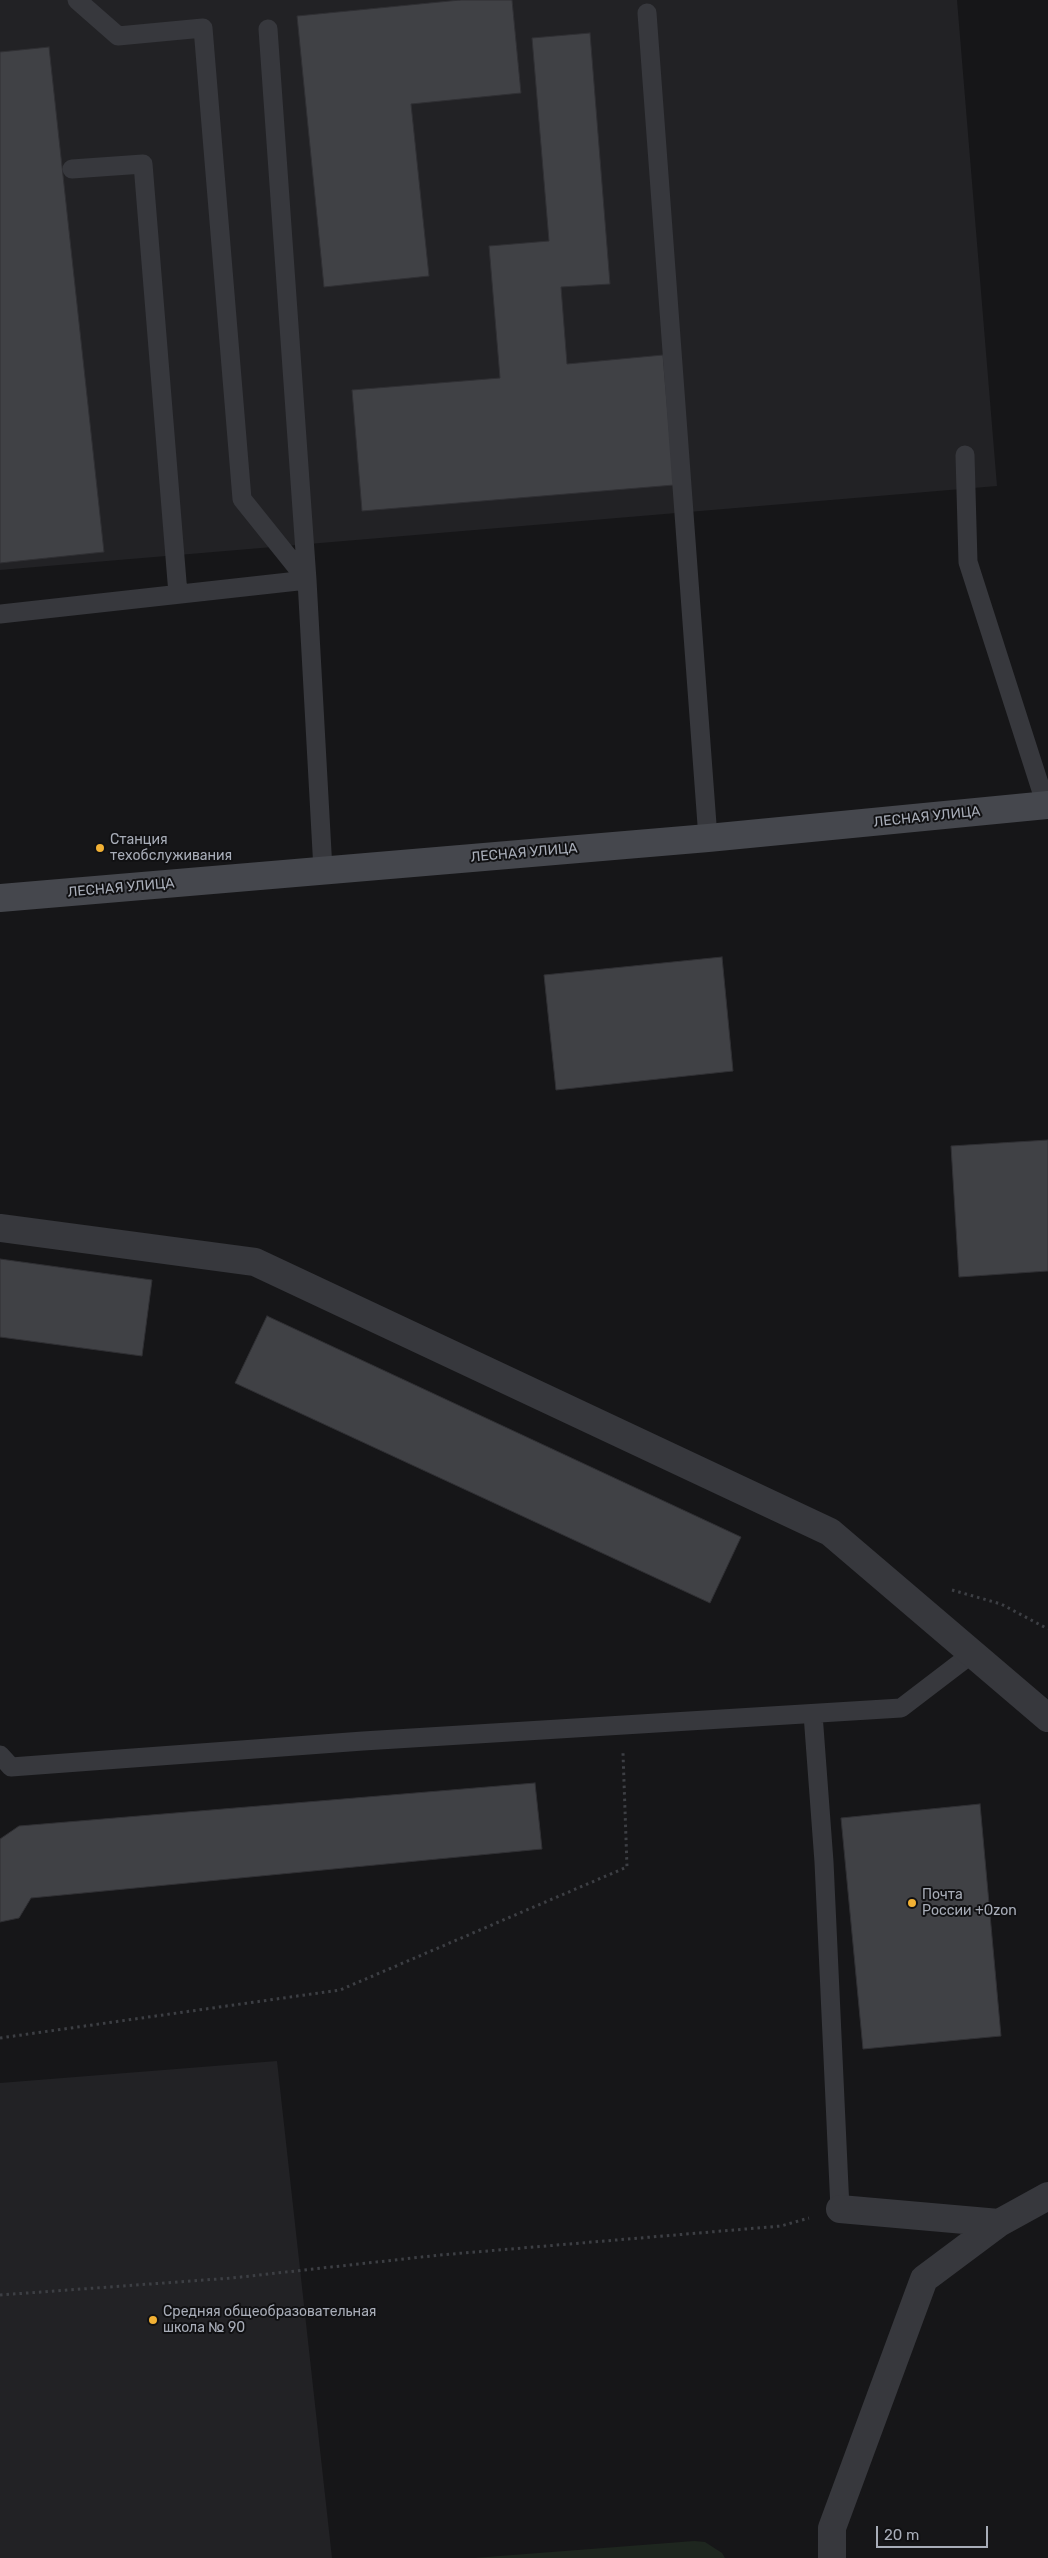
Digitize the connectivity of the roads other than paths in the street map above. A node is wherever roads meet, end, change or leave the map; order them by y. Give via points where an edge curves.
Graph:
1 (77, 0) edge
2 (647, 13) dead end
3 (268, 29) dead end
4 (72, 169) dead end
5 (965, 455) dead end
6 (307, 580) junction
7 (178, 594) junction
8 (0, 614) edge
9 (1047, 805) edge
10 (708, 838) junction
11 (323, 870) junction
12 (0, 898) edge
13 (0, 1228) edge
14 (973, 1653) junction
15 (813, 1714) junction
16 (1048, 1718) edge
17 (0, 1755) edge
18 (1048, 2196) edge
19 (840, 2209) joint
20 (999, 2223) junction
21 (832, 2558) edge

1 - 6 lane via 118,36 203,28 242,499
2 - 10 lane
3 - 6 lane
4 - 7 lane via 143,164
5 - 9 lane via 968,562
6 - 7 lane
6 - 11 lane
7 - 8 lane
9 - 10 main road, ЛЕСНАЯ УЛИЦА
10 - 11 main road, ЛЕСНАЯ УЛИЦА
11 - 12 main road, ЛЕСНАЯ УЛИЦА
13 - 14 street via 255,1262 830,1532
14 - 15 lane via 901,1708
14 - 16 street
15 - 17 lane via 363,1741 11,1767
15 - 19 lane via 824,1862
18 - 20 street
19 - 20 street
20 - 21 street via 924,2279 832,2528

